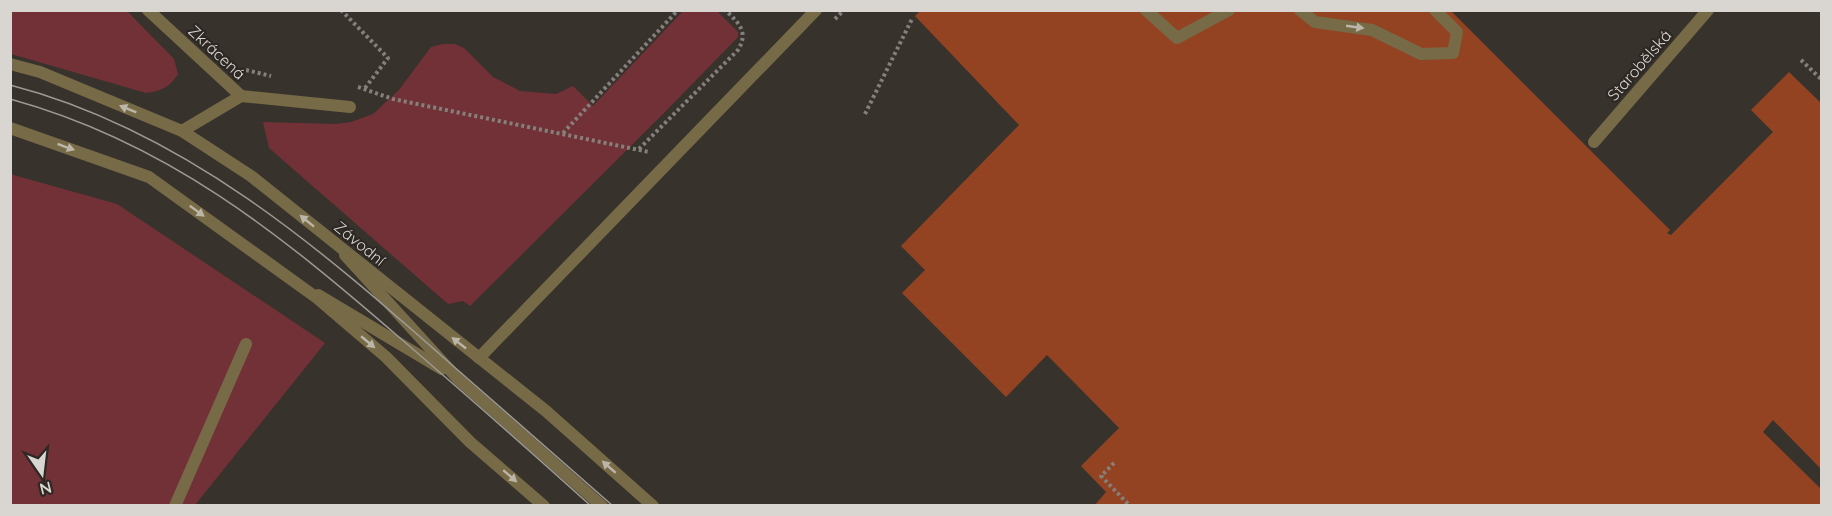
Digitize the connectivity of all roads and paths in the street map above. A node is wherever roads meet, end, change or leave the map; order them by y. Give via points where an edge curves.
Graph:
1 (148, 10) edge
2 (341, 10) edge
3 (678, 10) edge
4 (725, 10) edge
5 (816, 10) edge
6 (1146, 10) edge
7 (1229, 10) edge
8 (1300, 10) edge
9 (1435, 10) edge
10 (1708, 10) edge
11 (912, 19) dead end
12 (1801, 60) dead end
13 (10, 64) edge
14 (243, 70) dead end
15 (276, 76) dead end
16 (1821, 80) edge
17 (354, 87) dead end
18 (365, 88) junction
19 (241, 96) junction
20 (350, 107) dead end
21 (865, 114) dead end
22 (10, 128) edge
23 (183, 131) junction
24 (563, 133) junction
25 (1594, 142) dead end
26 (639, 149) junction
27 (674, 157) junction
28 (334, 243) junction
29 (292, 279) junction
30 (246, 344) dead end
31 (479, 358) junction
32 (458, 379) junction
33 (1114, 463) dead end
34 (175, 506) edge
35 (544, 506) edge
36 (602, 506) edge
37 (653, 506) edge
38 (1131, 506) edge

1 - 19 street, Zkrácená
2 - 18 path via 388,58
3 - 24 path
4 - 26 path via 743,30 738,50
5 - 27 street
6 - 7 street via 1177,38
8 -> 9 street via 1315,22 1372,30 1421,54 1453,53 1457,33
10 - 25 street, Starobělská
11 - 21 path
12 - 16 path
23 -> 13 street, Závodní via 40,72
14 - 15 path
17 - 18 path
18 - 24 path via 393,99
19 - 20 street
19 - 23 street, Zkrácená
22 -> 29 street via 149,177
28 -> 23 street, Závodní via 251,176
24 - 26 path
26 - 27 path
27 - 31 street
31 -> 28 street, Závodní
28 - 32 street
29 - 32 street
29 -> 35 street via 386,357 470,442
30 - 34 street
37 -> 31 street, Závodní via 546,411
32 - 36 street
33 - 38 path via 1101,476

